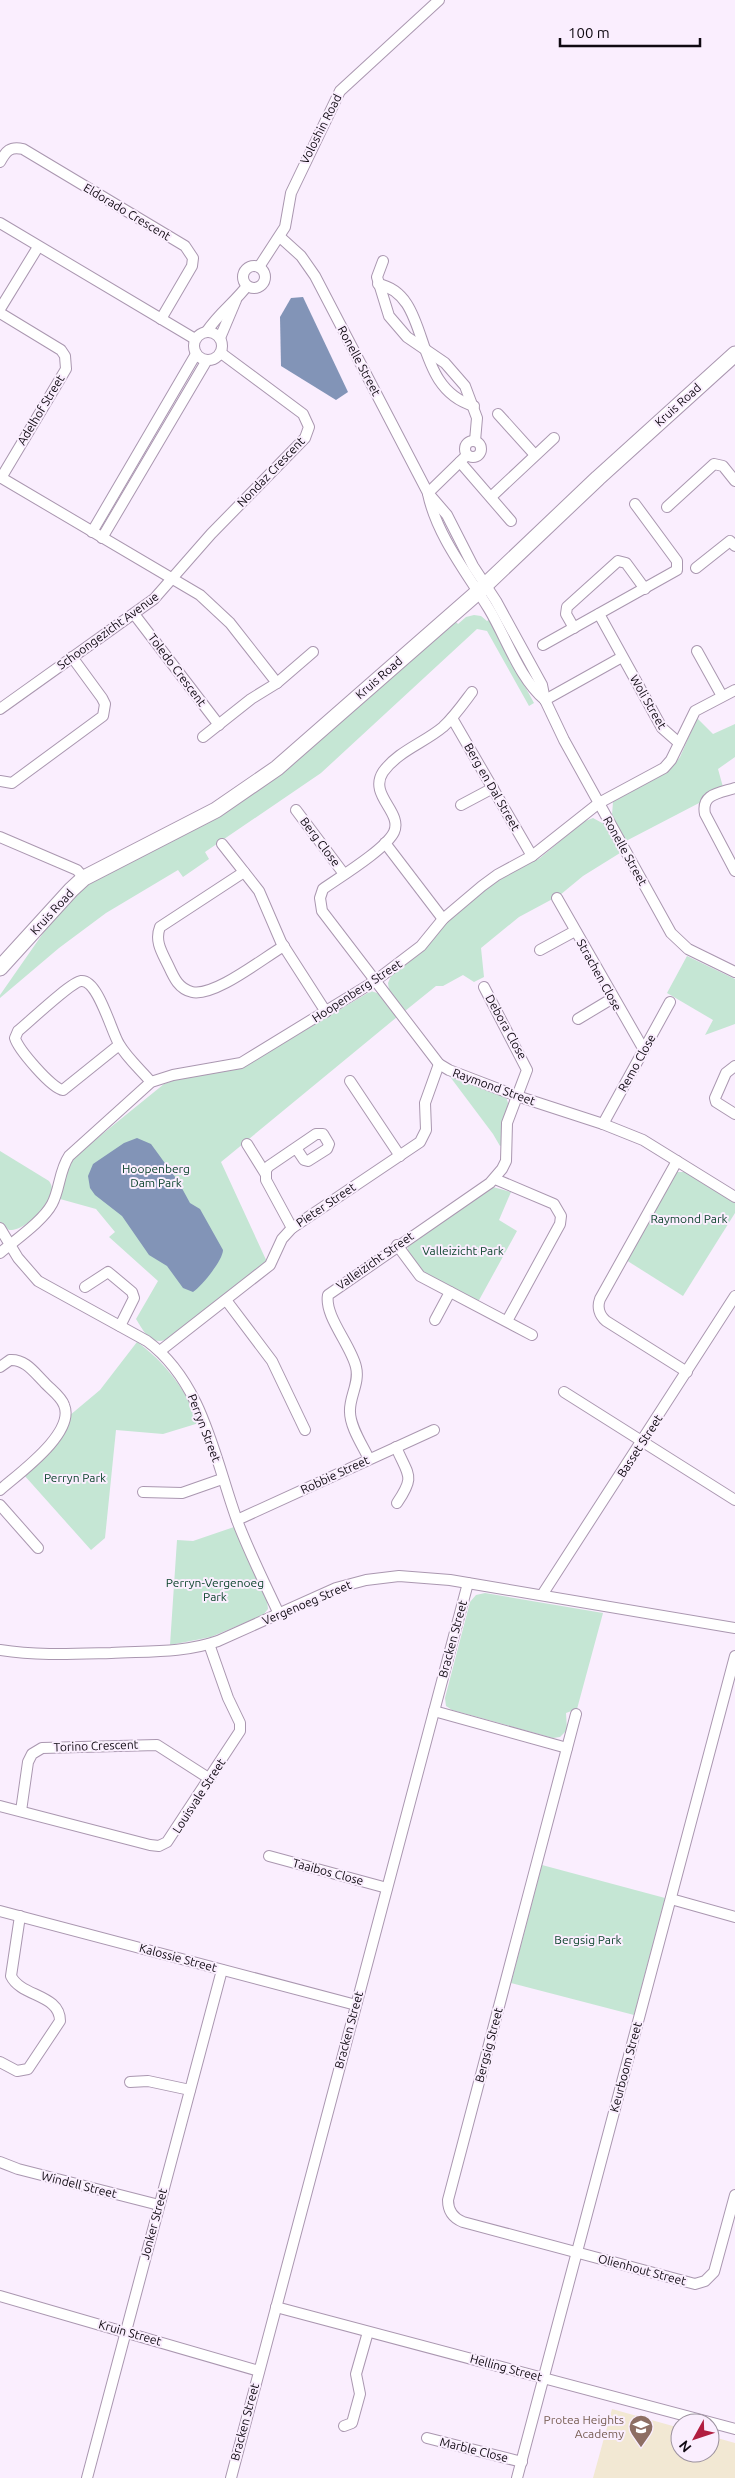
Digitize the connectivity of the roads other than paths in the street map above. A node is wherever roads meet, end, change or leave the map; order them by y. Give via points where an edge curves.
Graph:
1 (439, 0) edge
2 (0, 162) edge
3 (0, 223) edge
4 (280, 237) junction
5 (38, 247) junction
6 (383, 260) dead end
7 (260, 267) junction
8 (378, 284) junction
9 (247, 286) junction
10 (236, 300) junction
11 (0, 309) edge
12 (0, 313) edge
13 (161, 319) junction
14 (207, 331) junction
15 (220, 338) junction
16 (195, 339) junction
17 (424, 349) junction
18 (221, 353) junction
19 (196, 354) junction
20 (735, 354) edge
21 (207, 360) junction
22 (474, 406) junction
23 (498, 414) dead end
24 (554, 438) dead end
25 (535, 455) junction
26 (463, 458) junction
27 (0, 478) edge
28 (735, 481) edge
29 (428, 493) junction
30 (491, 497) junction
31 (635, 504) dead end
32 (667, 507) dead end
33 (512, 521) dead end
34 (97, 535) junction
35 (733, 541) edge
36 (696, 568) dead end
37 (171, 579) junction
38 (482, 588) junction
39 (645, 589) junction
40 (134, 614) junction
41 (599, 614) junction
42 (574, 628) junction
43 (544, 645) dead end
44 (697, 651) dead end
45 (314, 652) dead end
46 (72, 657) junction
47 (622, 657) junction
48 (277, 683) junction
49 (735, 690) edge
50 (472, 692) dead end
51 (722, 696) junction
52 (545, 700) junction
53 (0, 709) edge
54 (452, 718) junction
55 (219, 726) junction
56 (203, 737) dead end
57 (679, 743) junction
58 (0, 781) edge
59 (493, 788) junction
60 (735, 788) edge
61 (598, 803) junction
62 (461, 805) dead end
63 (296, 810) dead end
64 (0, 837) edge
65 (385, 843) junction
66 (222, 844) dead end
67 (532, 856) junction
68 (735, 871) edge
69 (244, 872) junction
70 (344, 874) junction
71 (84, 878) junction
72 (557, 898) dead end
73 (443, 919) junction
74 (575, 931) junction
75 (284, 946) junction
76 (540, 950) dead end
77 (0, 968) edge
78 (735, 972) edge
79 (376, 981) junction
80 (484, 987) dead end
81 (613, 998) junction
82 (670, 1002) dead end
83 (326, 1012) junction
84 (578, 1019) dead end
85 (119, 1045) junction
86 (644, 1050) junction
87 (439, 1064) junction
88 (735, 1066) edge
89 (350, 1081) dead end
90 (152, 1082) junction
91 (517, 1096) junction
92 (735, 1114) edge
93 (603, 1124) junction
94 (246, 1144) dead end
95 (296, 1148) dead end
96 (400, 1156) junction
97 (677, 1160) junction
98 (265, 1173) junction
99 (494, 1179) junction
100 (735, 1197) edge
101 (0, 1228) edge
102 (292, 1228) junction
103 (4, 1246) edge
104 (396, 1246) junction
105 (85, 1287) dead end
106 (450, 1292) junction
107 (735, 1296) edge
108 (226, 1300) junction
109 (435, 1320) dead end
110 (507, 1321) junction
111 (120, 1326) junction
112 (532, 1335) dead end
113 (160, 1351) junction
114 (0, 1367) edge
115 (687, 1372) junction
116 (564, 1392) dead end
117 (305, 1430) dead end
118 (434, 1430) dead end
119 (643, 1441) junction
120 (396, 1447) junction
121 (369, 1459) junction
122 (222, 1479) junction
123 (0, 1490) edge
124 (143, 1492) dead end
125 (735, 1500) edge
126 (397, 1503) dead end
127 (0, 1504) edge
128 (237, 1520) junction
129 (38, 1548) dead end
130 (468, 1582) junction
131 (542, 1595) junction
132 (279, 1614) junction
133 (735, 1628) edge
134 (209, 1644) junction
135 (0, 1650) edge
136 (735, 1656) edge
137 (434, 1711) junction
138 (576, 1714) dead end
139 (567, 1748) junction
140 (210, 1779) junction
141 (0, 1806) edge
142 (21, 1811) junction
143 (269, 1856) dead end
144 (387, 1888) junction
145 (671, 1899) junction
146 (0, 1910) edge
147 (20, 1916) junction
148 (735, 1917) edge
149 (222, 1970) junction
150 (356, 2005) junction
151 (0, 2062) edge
152 (130, 2082) dead end
153 (190, 2090) junction
154 (0, 2162) edge
155 (735, 2195) edge
156 (159, 2205) junction
157 (577, 2252) junction
158 (0, 2296) edge
159 (276, 2307) junction
160 (126, 2332) junction
161 (368, 2332) junction
162 (259, 2371) junction
163 (544, 2378) junction
164 (344, 2426) dead end
165 (735, 2429) edge
166 (427, 2438) dead end
167 (522, 2462) junction
168 (87, 2478) edge
169 (231, 2478) edge
170 (517, 2478) edge

1 - 4 street, Voloshin Road via 340,91 291,193 288,220
2 - 13 street, Eldorado Crescent via 8,150 14,147 23,149 184,246 193,258 192,266
3 - 5 street
4 - 7 street
4 - 29 street, Ronelle Street via 294,248 312,271
5 - 11 street
5 - 13 street
6 - 8 street via 378,271
7 - 9 street via 252,266 245,271 243,278
7 - 9 street via 266,276 262,285 256,288
8 - 17 street via 385,307 397,326 413,343
8 - 17 street via 394,289 407,305
9 - 10 street
10 - 14 street via 223,309
10 - 15 street
12 - 27 street, Adelhof Street via 60,350 66,369
13 - 16 street
14 - 15 street
14 - 16 street
15 - 18 street
16 - 19 street via 193,348
17 - 22 street via 455,373
17 - 22 street via 444,388 458,400
18 - 21 street
18 - 37 street, Nondaz Crescent via 303,414 308,432
19 - 21 street
19 - 34 street
20 - 38 street, Kruis Road
21 - 34 street
22 - 26 street via 477,435 475,442 466,445
23 - 25 street
24 - 25 street
25 - 30 street
26 - 29 street
26 - 30 street
27 - 34 street, Schoongezicht Avenue
28 - 32 street via 723,466 714,464
29 - 38 street, Ronelle Street via 431,509
30 - 33 street
31 - 39 street via 678,566 675,572
34 - 37 street, Schoongezicht Avenue
35 - 36 street
37 - 40 street, Schoongezicht Avenue via 154,599
37 - 48 street via 209,602 230,623
38 - 52 street, Ronelle Street via 533,690
38 - 71 street, Kruis Road via 245,792 206,816
39 - 41 street
39 - 42 street via 626,563 618,562 567,607 566,614
40 - 46 street, Schoongezicht Avenue
40 - 55 street, Toledo Crescent
41 - 42 street
41 - 47 street, Woli Street
42 - 43 street
44 - 51 street
45 - 48 street
46 - 53 street, Schoongezicht Avenue
46 - 58 street via 102,698 105,704 103,716 19,778 12,782
47 - 52 street
47 - 57 street, Woli Street via 662,728
48 - 55 street via 251,699
49 - 51 street, Hoopenberg Street
50 - 54 street
51 - 57 street, Hoopenberg Street via 695,711
52 - 61 street, Ronelle Street
54 - 59 street, Berg en Dal Street
54 - 65 street via 401,754 381,776 379,789 395,822 394,833
55 - 56 street
57 - 61 street, Hoopenberg Street via 664,768
59 - 62 street
59 - 67 street, Berg en Dal Street
60 - 68 street via 710,796 704,808
61 - 67 street, Hoopenberg Street
61 - 78 street, Ronelle Street via 674,938 688,950
63 - 70 street, Berg Close
64 - 71 street via 77,870
65 - 70 street
65 - 73 street
66 - 69 street
67 - 73 street, Hoopenberg Street via 497,875
69 - 75 street via 262,896
69 - 75 street via 160,927 159,946 175,980 192,992 208,991
70 - 79 street, Raymond Street via 323,889 320,898 322,911
71 - 77 street, Kruis Road
72 - 74 street, Strachen Close
73 - 79 street, Hoopenberg Street via 421,946
74 - 76 street
74 - 81 street, Strachen Close
75 - 83 street
79 - 83 street, Hoopenberg Street
79 - 87 street, Raymond Street
80 - 91 street, Debora Close via 526,1066
81 - 84 street
81 - 86 street, Strachen Close
82 - 86 street, Remo Close
83 - 90 street, Hoopenberg Street via 241,1064 173,1075
85 - 85 street via 93,986 85,981 72,985 22,1028 15,1038 54,1087 63,1090
85 - 90 street
86 - 93 street, Remo Close
87 - 91 street, Raymond Street
87 - 96 street, Pieter Street via 425,1103 424,1136
88 - 92 street via 726,1073 715,1098
89 - 96 street
90 - 103 street, Hoopenberg Street via 70,1156 48,1210
91 - 93 street, Raymond Street
91 - 99 street, Valleizicht Street via 507,1123 506,1161
93 - 97 street, Raymond Street via 643,1140
94 - 98 street
95 - 98 street via 269,1166
96 - 102 street, Pieter Street
97 - 100 street, Raymond Street
97 - 115 street via 599,1306 606,1320
98 - 102 street
99 - 104 street, Valleizicht Street
99 - 110 street via 554,1204 562,1216
101 - 103 street, Perryn Street
102 - 108 street, Pieter Street via 282,1239 270,1265
103 - 111 street, Perryn Street via 38,1281
104 - 106 street via 420,1276
104 - 121 street, Valleizicht Street via 330,1291 328,1299 329,1308 356,1367 350,1416
105 - 111 street via 108,1272 132,1292 134,1298
106 - 109 street
106 - 110 street
107 - 115 street, Basset Street
108 - 113 street, Pieter Street
108 - 117 street via 272,1360
110 - 112 street
111 - 113 street, Perryn Street
113 - 122 street, Perryn Street via 193,1396
114 - 123 street via 10,1360 25,1363 62,1400 66,1413 60,1430 47,1448
115 - 119 street, Basset Street
116 - 119 street
118 - 120 street, Robbie Street
119 - 125 street
119 - 131 street, Basset Street
120 - 121 street, Robbie Street
120 - 126 street via 410,1480
121 - 128 street, Robbie Street
122 - 124 street via 182,1493
122 - 128 street, Perryn Street
127 - 129 street
128 - 132 street, Perryn Street
130 - 131 street, Vergenoeg Street
130 - 132 street, Vergenoeg Street via 416,1577 366,1580 336,1588
130 - 137 street, Bracken Street
131 - 133 street, Vergenoeg Street
132 - 134 street, Vergenoeg Street
134 - 135 street, Vergenoeg Street via 172,1651 28,1654
134 - 140 street, Louisvale Street via 240,1728 238,1738
136 - 145 street, Keurboom Street
137 - 139 street
137 - 144 street, Bracken Street
138 - 139 street, Bergsig Street
139 - 157 street, Bergsig Street via 448,2200 450,2212 459,2221
140 - 142 street, Louisvale Street via 173,1836 159,1846
140 - 142 street, Torino Crescent via 157,1745 42,1748 32,1754 28,1762
141 - 142 street, Louisvale Street
143 - 144 street, Taaibos Close
144 - 150 street, Bracken Street
145 - 148 street
145 - 157 street, Keurboom Street
146 - 147 street, Kalossie Street
147 - 149 street, Kalossie Street
147 - 151 street via 11,1976 17,1984 56,2006 60,2021 28,2069 17,2071
149 - 150 street, Kalossie Street
149 - 153 street, Jonker Street
150 - 159 street, Bracken Street
152 - 153 street via 148,2081
153 - 156 street, Jonker Street
154 - 156 street, Windell Street
155 - 157 street, Olienhout Street via 716,2268 708,2279 700,2283
156 - 160 street, Jonker Street
157 - 163 street, Keurboom Street
158 - 160 street, Kruin Street
159 - 161 street, Helling Street
159 - 162 street, Bracken Street
160 - 162 street, Kruin Street
160 - 168 street, Jonker Street
161 - 163 street, Helling Street
161 - 164 street via 356,2374 360,2394 352,2423
162 - 169 street, Bracken Street
163 - 165 street, Helling Street
163 - 167 street, Keurboom Street
166 - 167 street, Marble Close
167 - 170 street, Keurboom Street

